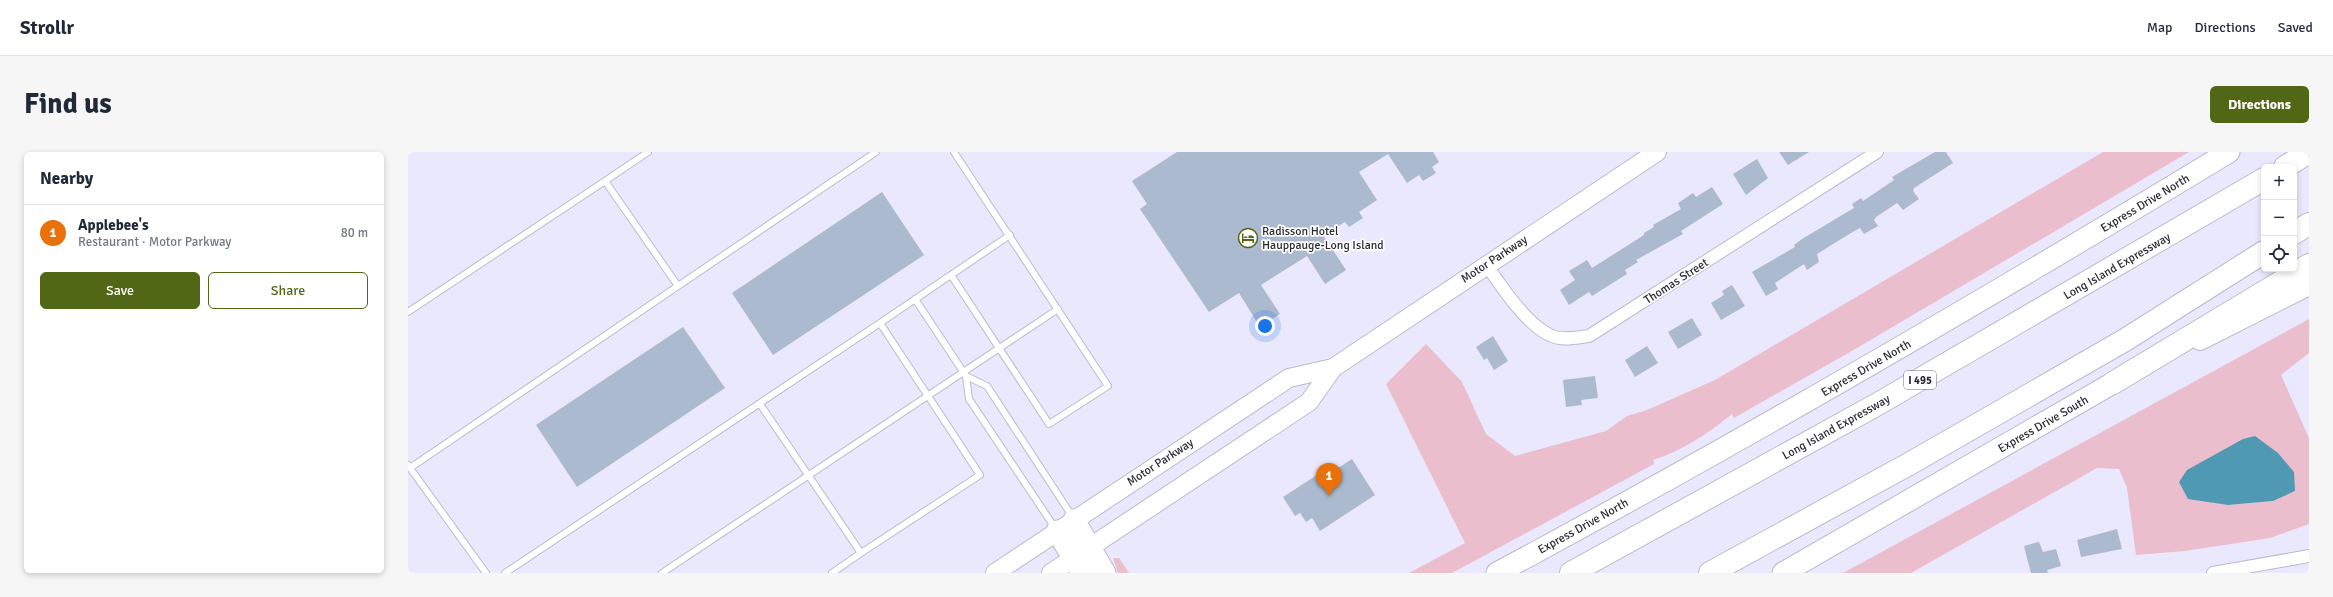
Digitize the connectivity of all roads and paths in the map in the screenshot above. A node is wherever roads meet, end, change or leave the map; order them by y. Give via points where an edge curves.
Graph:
1 (648, 152) edge
2 (876, 152) edge
3 (954, 152) edge
4 (1657, 152) edge
5 (1876, 152) edge
6 (2229, 152) edge
7 (2309, 152) edge
8 (2290, 164) edge
9 (605, 181) junction
10 (2261, 181) edge
11 (2309, 224) edge
12 (2297, 231) edge
13 (1010, 235) junction
14 (2261, 254) edge
15 (1486, 264) junction
16 (2309, 265) edge
17 (951, 275) junction
18 (678, 286) junction
19 (2309, 286) edge
20 (915, 299) junction
21 (1058, 310) junction
22 (408, 312) edge
23 (880, 322) junction
24 (1000, 348) junction
25 (1333, 368) junction
26 (965, 374) junction
27 (2113, 383) junction
28 (927, 396) junction
29 (760, 404) junction
30 (409, 466) edge
31 (808, 475) junction
32 (1074, 520) junction
33 (1057, 531) junction
34 (861, 554) junction
35 (2309, 556) edge
36 (1082, 560) edge
37 (2271, 568) edge
38 (486, 573) edge
39 (505, 573) edge
40 (662, 573) edge
41 (832, 573) edge
42 (995, 573) edge
43 (1051, 573) edge
44 (1105, 573) edge
45 (1497, 573) edge
46 (1571, 573) edge
47 (1710, 573) edge
48 (1783, 573) edge
49 (2214, 573) edge

1 - 9 lane
2 - 18 lane
3 - 13 lane
4 - 15 main road, Motor Parkway
5 - 15 street, Thomas Street via 1589,336 1552,336 1532,323
6 - 45 highway, Express Drive North via 1936,327
7 - 8 highway
9 - 18 lane
9 - 22 lane
10 - 46 highway, Long Island Expressway / I 495 via 1883,402
11 - 12 highway
13 - 17 lane
13 - 21 lane
14 - 47 highway via 2126,340 1909,464
15 - 25 main road, Motor Parkway
16 - 27 highway
17 - 20 lane
17 - 24 lane
18 - 30 lane
19 - 27 main road, Express Drive South
20 - 23 lane
20 - 26 lane
21 - 24 lane
21 - 24 lane via 1108,386 1049,424
23 - 28 lane
23 - 29 lane
24 - 26 lane
25 - 32 main road, Motor Parkway via 1289,378
25 - 36 main road, Motor Parkway via 1309,402
26 - 28 lane
26 - 32 lane via 986,386
26 - 33 lane via 969,399
27 - 48 highway, Express Drive South
28 - 31 lane
28 - 34 lane via 980,475
29 - 31 lane
29 - 39 lane
30 - 38 lane
31 - 34 lane
31 - 40 lane
32 - 33 main road, Motor Parkway
32 - 36 highway
33 - 36 highway
33 - 42 main road, Motor Parkway
34 - 41 lane
35 - 37 street
36 - 43 main road, Motor Parkway
36 - 44 highway
37 - 49 street

